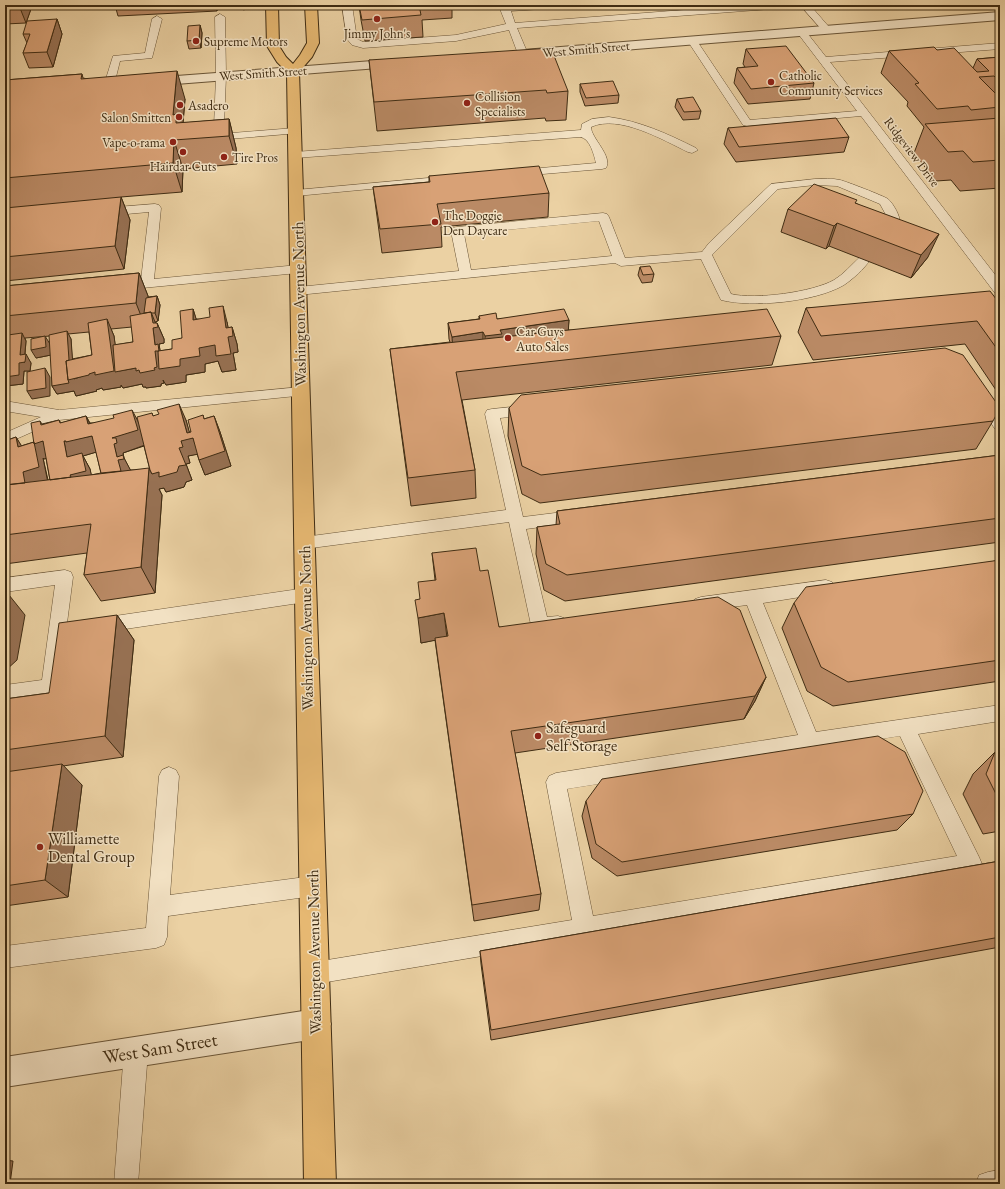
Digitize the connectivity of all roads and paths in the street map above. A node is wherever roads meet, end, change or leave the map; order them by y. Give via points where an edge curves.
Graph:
1 (272, 5) edge
2 (311, 5) edge
3 (347, 5) edge
4 (557, 5) edge
5 (784, 5) edge
6 (805, 5) edge
7 (504, 7) edge
8 (1000, 16) edge
9 (220, 17) dead end
10 (157, 19) dead end
11 (512, 26) junction
12 (826, 29) junction
13 (802, 31) junction
14 (692, 40) junction
15 (1000, 46) edge
16 (524, 54) junction
17 (508, 55) edge
18 (824, 60) junction
19 (412, 62) edge
20 (293, 71) junction
21 (221, 76) junction
22 (139, 83) edge
23 (124, 84) edge
24 (109, 85) junction
25 (94, 86) edge
26 (865, 113) junction
27 (295, 131) junction
28 (586, 134) junction
29 (692, 150) dead end
30 (295, 156) junction
31 (508, 174) edge
32 (461, 178) edge
33 (296, 193) junction
34 (92, 213) edge
35 (883, 240) edge
36 (706, 255) junction
37 (619, 259) junction
38 (864, 260) edge
39 (466, 274) junction
40 (298, 280) junction
41 (147, 283) junction
42 (108, 287) edge
43 (1000, 290) edge
44 (974, 388) edge
45 (301, 392) junction
46 (5, 406) edge
47 (547, 408) edge
48 (59, 415) junction
49 (1000, 425) edge
50 (5, 439) edge
51 (596, 514) edge
52 (516, 520) junction
53 (304, 543) junction
54 (5, 585) edge
55 (837, 585) edge
56 (306, 595) junction
57 (752, 597) junction
58 (689, 605) edge
59 (571, 621) edge
60 (58, 632) junction
61 (5, 693) edge
62 (1000, 713) edge
63 (905, 727) junction
64 (810, 742) junction
65 (169, 776) dead end
66 (313, 886) junction
67 (158, 907) junction
68 (585, 929) junction
69 (5, 958) edge
70 (315, 973) junction
71 (316, 1024) junction
72 (136, 1051) junction
73 (5, 1072) edge
74 (1000, 1182) edge
75 (126, 1184) edge
76 (320, 1184) edge
77 (988, 1184) edge

1 - 20 main road via 273,46
2 - 20 main road via 312,43 306,57
3 - 11 lane via 352,39 355,43 363,45 456,38
4 - 7 lane
5 - 11 lane
6 - 12 lane
7 - 11 lane
8 - 12 street, West Smith Street
9 - 21 lane
10 - 24 lane via 149,56 116,58
11 - 16 lane
12 - 13 street, West Smith Street
13 - 14 street, West Smith Street
13 - 18 lane, Ridgeview Drive
14 - 16 street, West Smith Street
14 - 26 lane via 747,123
15 - 18 lane
16 - 17 street, West Smith Street
18 - 26 lane, Ridgeview Drive
19 - 20 street, West Smith Street
20 - 21 street, West Smith Street
20 - 27 main road, Washington Avenue North
21 - 22 street, West Smith Street
21 - 27 lane via 220,127 229,136
23 - 24 street
24 - 25 street
26 - 43 lane, Ridgeview Drive
27 - 30 main road, Washington Avenue North
28 - 29 lane via 588,124 618,120 637,125
28 - 30 lane
28 - 31 lane via 591,138 602,160 602,166
30 - 33 main road, Washington Avenue North
32 - 33 lane
33 - 40 main road, Washington Avenue North
34 - 41 lane via 155,208
35 - 36 lane via 894,224 893,216 884,202 829,181 775,186
36 - 37 lane via 621,262
36 - 38 lane via 726,297 738,301 794,296 824,289 838,283
37 - 39 lane
37 - 39 lane via 603,217 457,231
39 - 40 lane
40 - 41 lane
40 - 45 main road, Washington Avenue North
41 - 42 lane
44 - 49 lane
45 - 48 lane
45 - 53 main road, Washington Avenue North
46 - 48 lane
47 - 52 lane via 492,414
48 - 50 lane
51 - 52 lane
52 - 53 lane
52 - 59 lane via 540,626
53 - 56 main road, Washington Avenue North
54 - 60 lane via 65,577
55 - 57 lane
56 - 60 lane
56 - 66 main road, Washington Avenue North
57 - 58 lane
57 - 64 lane
60 - 61 lane via 50,687
62 - 63 lane
63 - 64 lane
63 - 68 lane via 972,864
64 - 68 lane via 556,782
65 - 67 lane
66 - 67 lane
66 - 70 main road, Washington Avenue North
67 - 69 lane via 156,937
68 - 70 lane
70 - 71 main road, Washington Avenue North
71 - 72 street, West Sam Street
71 - 76 main road, Washington Avenue North
72 - 73 street, West Sam Street
72 - 75 lane
74 - 77 lane

